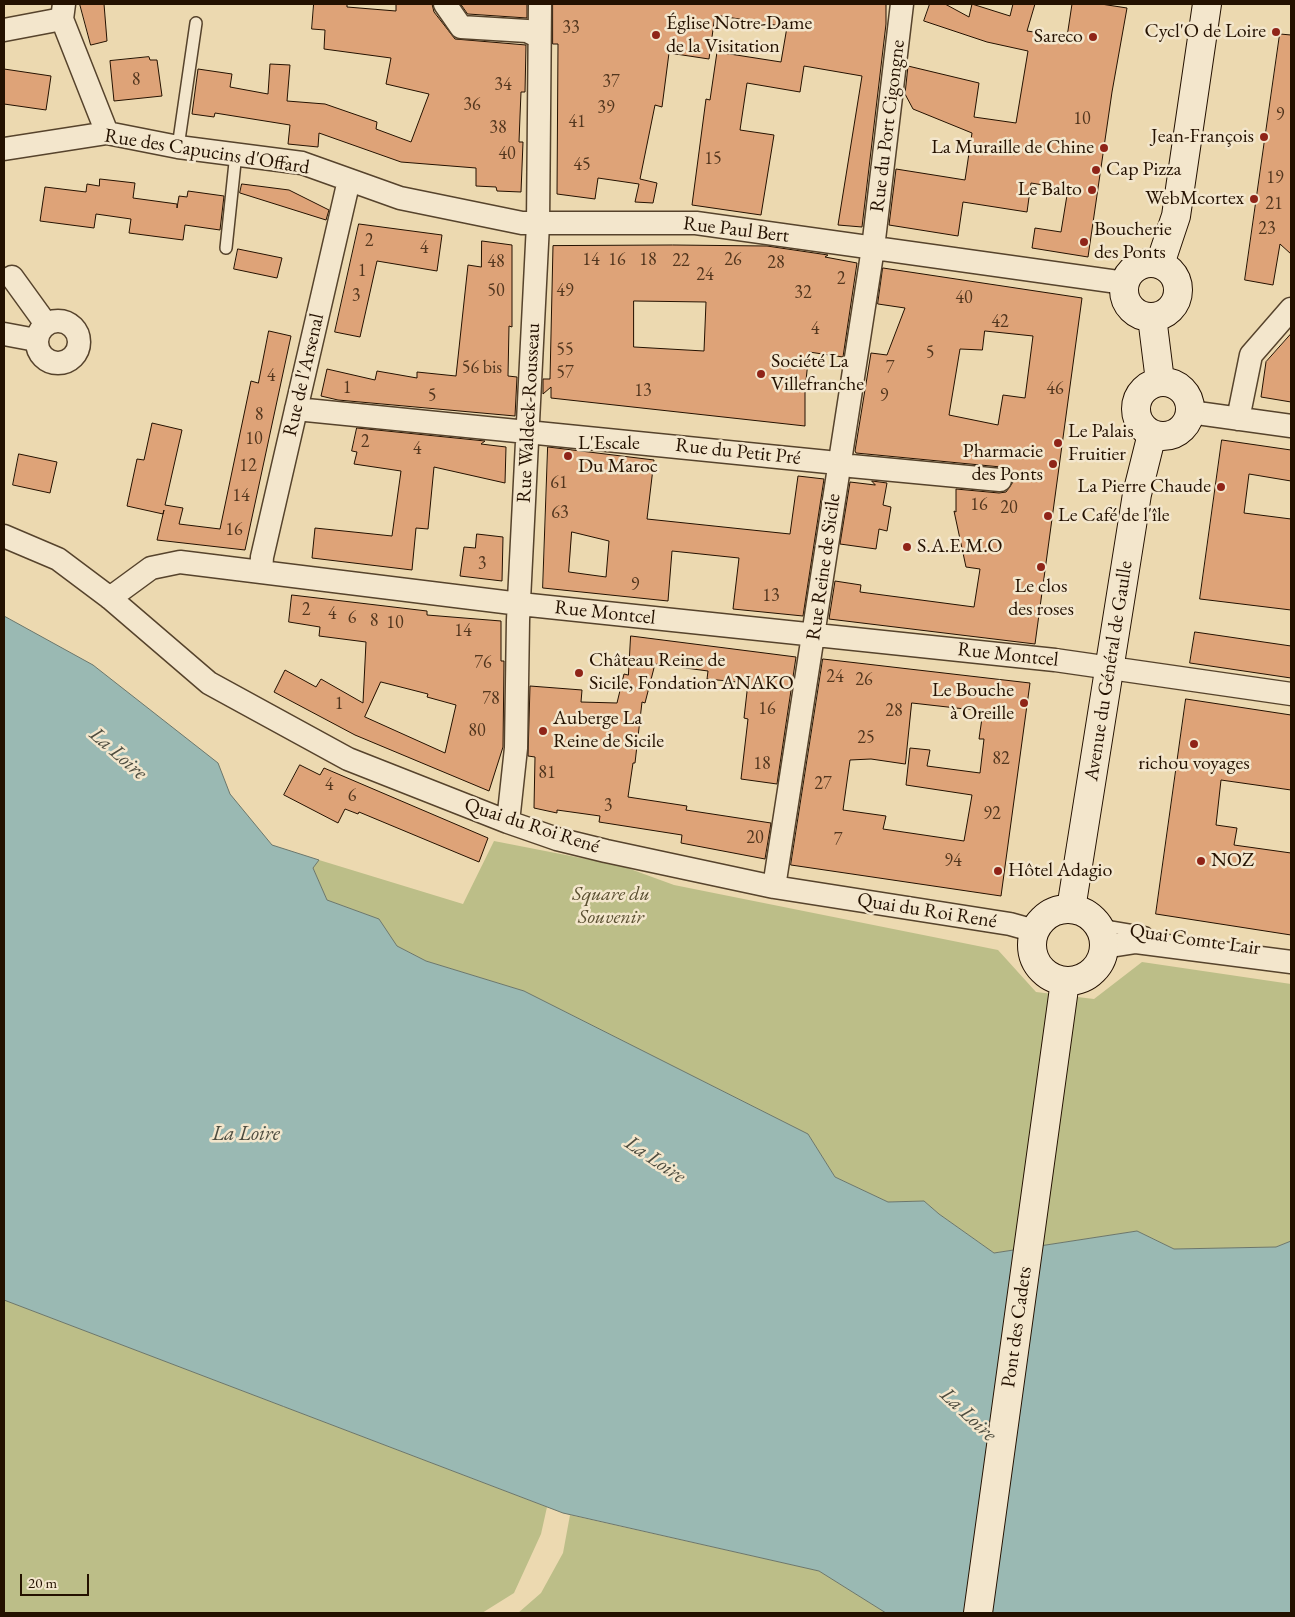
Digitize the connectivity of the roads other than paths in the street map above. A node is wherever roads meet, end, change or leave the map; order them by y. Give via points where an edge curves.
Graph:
1 (445, 4) edge
2 (540, 4) edge
3 (902, 4) edge
4 (1207, 4) edge
5 (63, 12) edge
6 (196, 23) dead end
7 (4, 30) edge
8 (539, 37) junction
9 (107, 134) junction
10 (178, 147) junction
11 (4, 149) edge
12 (236, 153) junction
13 (349, 180) junction
14 (538, 224) junction
15 (226, 248) dead end
16 (873, 248) junction
17 (1160, 264) junction
18 (12, 277) dead end
19 (1125, 283) junction
20 (1291, 309) edge
21 (1152, 317) junction
22 (4, 334) edge
23 (1160, 381) junction
24 (296, 409) junction
25 (1190, 412) junction
26 (1238, 419) junction
27 (1291, 426) edge
28 (529, 431) junction
29 (1152, 434) junction
30 (840, 464) junction
31 (1000, 480) dead end
32 (4, 536) edge
33 (261, 572) junction
34 (110, 598) junction
35 (520, 604) junction
36 (814, 635) junction
37 (1111, 668) junction
38 (1291, 694) edge
39 (508, 822) junction
40 (774, 887) junction
41 (1071, 909) junction
42 (1035, 931) junction
43 (1102, 936) junction
44 (1291, 954) edge
45 (1291, 962) edge
46 (1065, 981) junction
47 (978, 1613) edge

1 - 8 street via 461,27 528,31
2 - 8 street, Rue Waldeck-Rousseau
3 - 16 street, Rue du Port Cigongne
4 - 17 main road via 1176,216
5 - 7 street
5 - 9 street
6 - 10 lane
8 - 14 street, Rue Waldeck-Rousseau
9 - 10 street, Rue des Capucins d'Offard
9 - 11 street, Rue des Capucins d'Offard
10 - 12 street, Rue des Capucins d'Offard
12 - 13 street, Rue des Capucins d'Offard via 302,163
12 - 15 lane
13 - 14 street, Rue Paul Bert via 400,198
13 - 24 street, Rue de l'Arsenal
14 - 16 street, Rue Paul Bert via 696,223
14 - 28 street, Rue Waldeck-Rousseau
16 - 19 street, Rue Paul Bert
16 - 30 street, Rue Reine de Sicile
17 - 19 main road via 1149,262 1138,266 1129,273
17 - 21 main road via 1174,276 1178,294 1169,310
18 - 22 street via 41,332
19 - 21 main road via 1130,307 1143,316
20 - 26 street via 1250,355
21 - 23 main road
23 - 25 main road via 1179,386 1190,402
23 - 29 main road via 1142,391 1135,410 1144,429
24 - 28 street, Rue du Petit Pré
24 - 33 street, Rue de l'Arsenal
25 - 26 street
25 - 29 main road via 1188,420 1177,433
26 - 27 street
28 - 30 street, Rue du Petit Pré
28 - 35 street, Rue Waldeck-Rousseau
29 - 37 main road, Avenue du Général de Gaulle via 1137,494
30 - 31 street, Rue du Petit Pré
30 - 36 street, Rue Reine de Sicile
32 - 34 street, Quai du Roi René via 58,559
33 - 34 street, Rue Montcel via 180,562 151,568
33 - 35 street, Rue Montcel
34 - 39 street, Quai du Roi René via 208,683 348,758
35 - 36 street, Rue Montcel
35 - 39 street, Rue Waldeck-Rousseau via 516,748
36 - 37 street, Rue Montcel
36 - 40 street, Rue Reine de Sicile
37 - 38 street, Rue Montcel
37 - 41 main road, Avenue du Général de Gaulle
39 - 40 street, Quai du Roi René via 596,849
40 - 42 street, Quai du Roi René via 1010,924
41 - 42 main road via 1049,914
41 - 43 main road via 1091,917
42 - 46 main road via 1032,947 1037,964 1044,973
43 - 44 lane, Quai Comte Lair
43 - 45 street, Quai Comte Lair
43 - 46 main road via 1102,958 1096,968 1077,980
46 - 47 main road, Pont des Cadets

